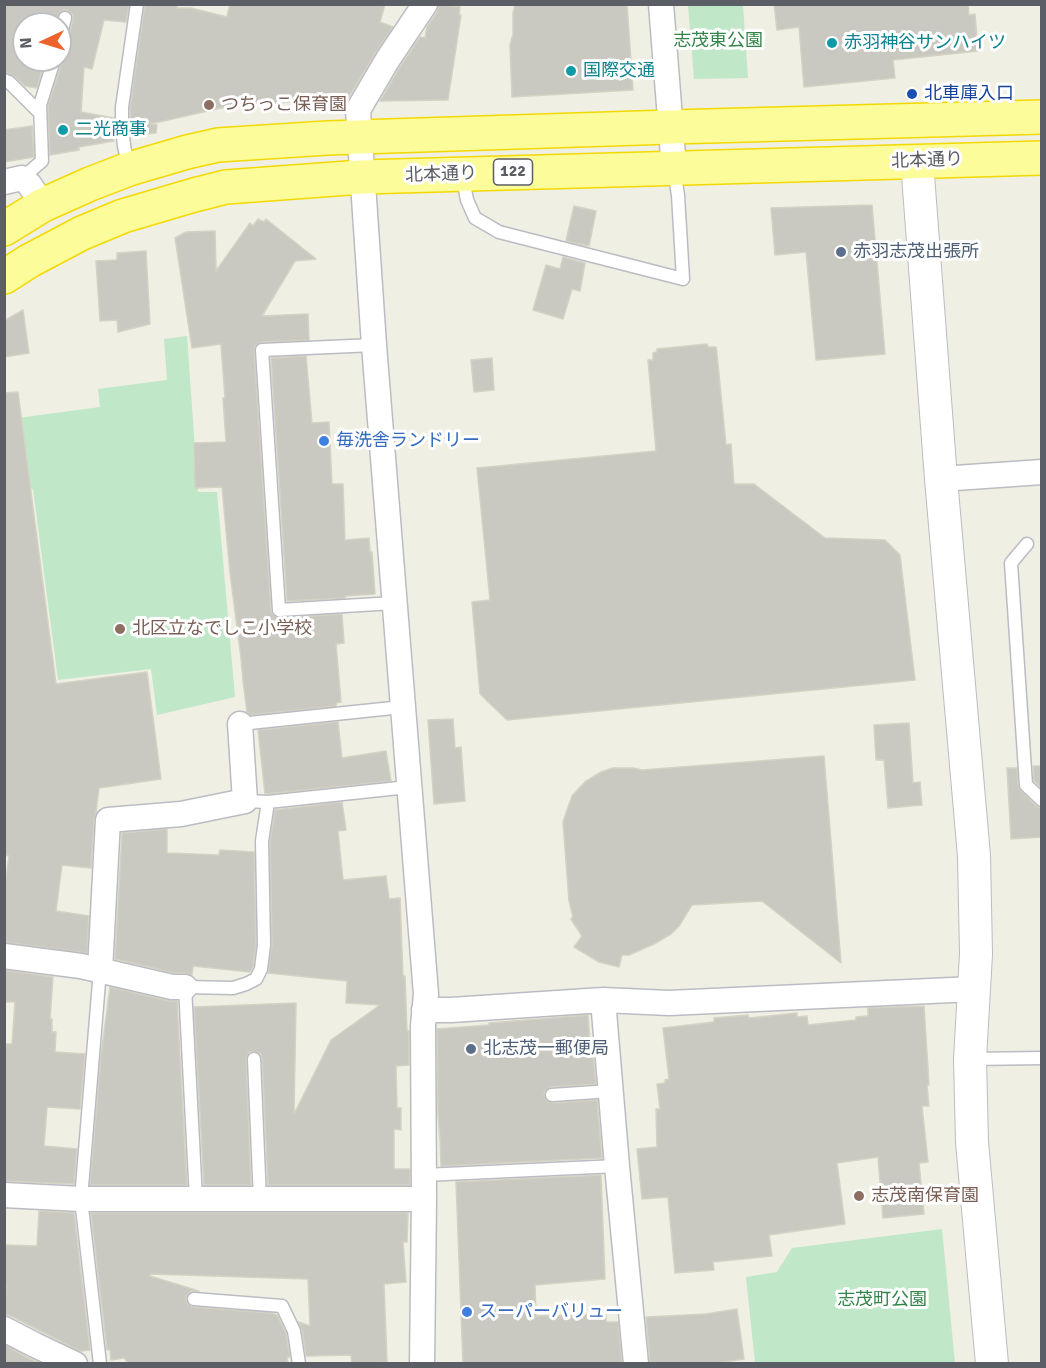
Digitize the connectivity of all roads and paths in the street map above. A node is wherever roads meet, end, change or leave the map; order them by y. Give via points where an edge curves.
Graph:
1 (137, 4) edge
2 (425, 4) edge
3 (661, 4) edge
4 (50, 72) edge
5 (4, 80) edge
6 (40, 114) junction
7 (1041, 117) edge
8 (671, 127) junction
9 (360, 137) junction
10 (1041, 158) edge
11 (917, 162) junction
12 (129, 169) junction
13 (674, 169) junction
14 (462, 174) junction
15 (362, 177) junction
16 (13, 180) edge
17 (43, 205) junction
18 (4, 229) edge
19 (4, 277) edge
20 (374, 345) junction
21 (1041, 472) edge
22 (941, 479) junction
23 (1027, 544) dead end
24 (394, 603) junction
25 (402, 707) junction
26 (240, 724) joint
27 (408, 787) junction
28 (1041, 800) edge
29 (257, 801) junction
30 (4, 956) edge
31 (100, 970) junction
32 (185, 987) junction
33 (974, 988) junction
34 (603, 999) junction
35 (424, 1010) junction
36 (1041, 1058) edge
37 (254, 1059) dead end
38 (970, 1059) junction
39 (610, 1091) junction
40 (552, 1095) dead end
41 (617, 1166) junction
42 (424, 1175) junction
43 (4, 1195) edge
44 (81, 1199) junction
45 (196, 1199) junction
46 (424, 1199) junction
47 (260, 1200) junction
48 (194, 1299) dead end
49 (4, 1329) edge
50 (75, 1364) edge
51 (100, 1364) edge
52 (299, 1364) edge
53 (422, 1364) edge
54 (636, 1364) edge
55 (992, 1364) edge

1 - 12 lane via 122,107
2 - 9 street via 358,110
3 - 8 street
4 - 6 lane via 39,105
5 - 6 lane
6 - 16 lane via 42,162
7 - 8 highway, 122
8 - 9 highway, 122
8 - 13 street
9 - 12 highway, 122 via 218,145
9 - 15 street
10 - 11 highway, 北本通り / 122
11 - 13 highway, 北本通り / 122
11 - 22 street
12 - 17 highway, 122
13 - 14 highway, 北本通り / 122
13 - 14 lane via 683,279 499,232 475,218
14 - 15 highway, 北本通り / 122
15 - 19 highway, 北本通り / 122 via 226,187 194,195 82,233
15 - 20 street
16 - 17 street via 29,184
17 - 18 highway, 122
20 - 24 street
20 - 24 lane via 262,350 279,610
21 - 22 street
22 - 33 street via 974,856
23 - 28 lane via 1011,562 1026,785
24 - 25 street
25 - 26 lane
25 - 27 street
26 - 29 street
27 - 29 lane
27 - 35 street via 426,994
29 - 31 street via 181,814 108,820
29 - 32 lane via 262,842 261,969 256,979 233,988
30 - 31 street
31 - 32 street
31 - 44 lane
32 - 45 lane
33 - 34 street via 669,1003
33 - 38 street
34 - 35 street
34 - 39 street
35 - 42 street
36 - 38 lane
37 - 47 lane
38 - 55 street via 972,1142
39 - 40 lane
39 - 41 street
41 - 42 lane
41 - 54 street
42 - 46 street
43 - 44 street
44 - 45 street
44 - 51 lane
45 - 47 street
46 - 47 street
46 - 53 street
48 - 52 lane via 282,1306 294,1331
49 - 50 street

